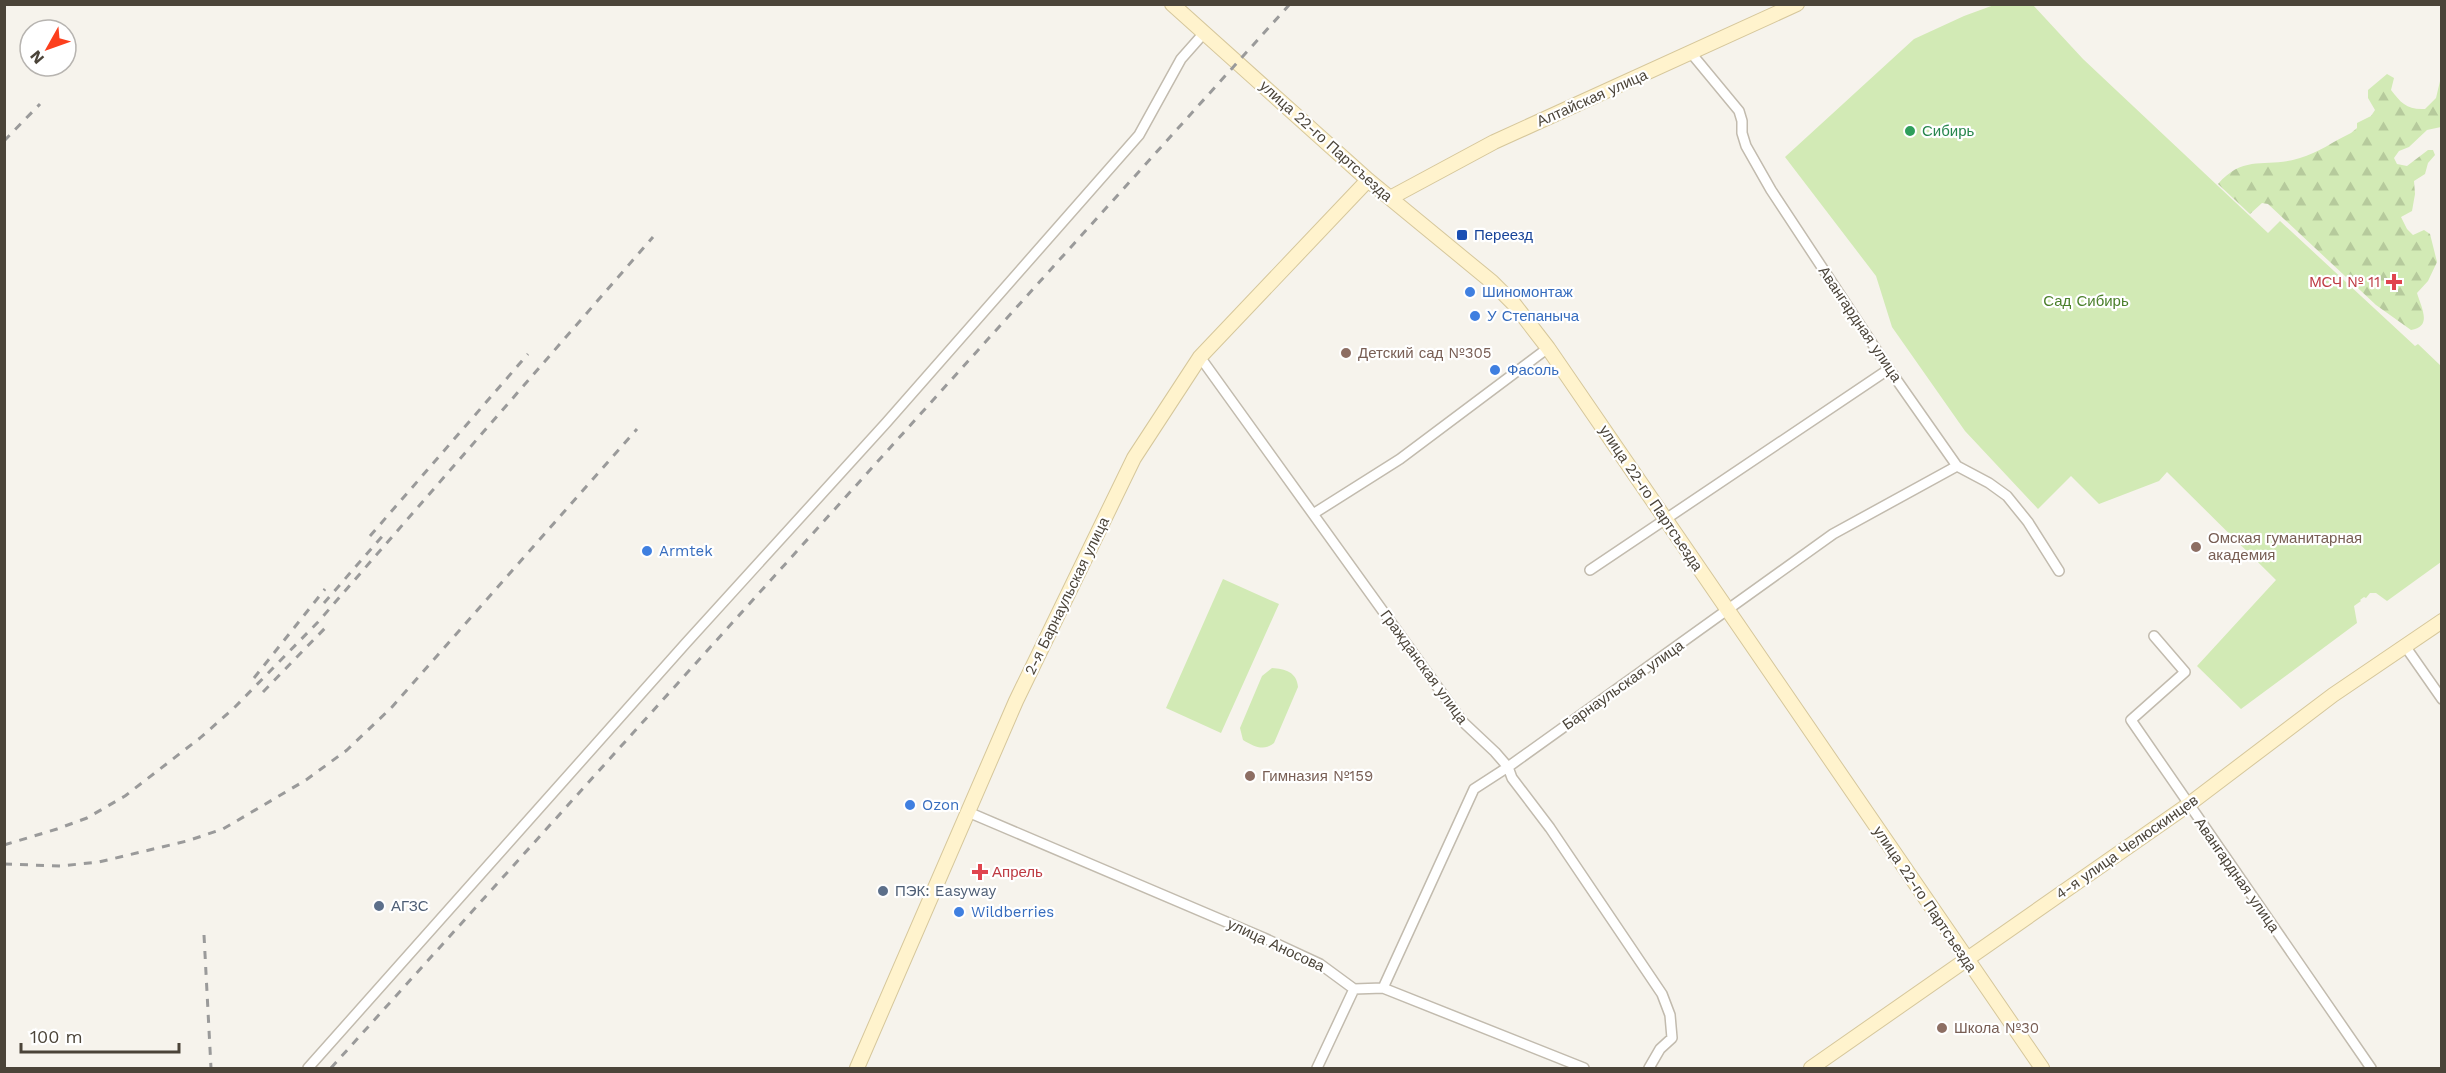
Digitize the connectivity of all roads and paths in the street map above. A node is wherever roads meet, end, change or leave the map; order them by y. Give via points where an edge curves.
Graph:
1 (1172, 4) edge
2 (1797, 4) edge
3 (1204, 33) junction
4 (1691, 53) junction
5 (1368, 180) junction
6 (1390, 198) junction
7 (1548, 348) junction
8 (1200, 357) junction
9 (1889, 369) junction
10 (1957, 466) junction
11 (1313, 514) junction
12 (1666, 521) junction
13 (1590, 570) dead end
14 (2060, 571) dead end
15 (1728, 611) junction
16 (2442, 621) edge
17 (2154, 636) dead end
18 (2405, 646) junction
19 (2442, 699) edge
20 (1508, 767) junction
21 (2188, 805) junction
22 (968, 812) junction
23 (1966, 958) junction
24 (1383, 988) junction
25 (1353, 989) junction
26 (308, 1068) edge
27 (858, 1068) edge
28 (1317, 1068) edge
29 (1584, 1068) edge
30 (1648, 1068) edge
31 (1811, 1068) edge
32 (2042, 1068) edge
33 (2371, 1068) edge

1 - 3 main road, улица 22-го Партсъезда
2 - 4 main road, Алтайская улица
3 - 5 main road, улица 22-го Партсъезда
3 - 26 street via 1181,59 1139,135
4 - 6 main road, Алтайская улица via 1494,142
4 - 9 street, Авангардная улица via 1739,111 1746,146 1771,190
5 - 6 main road, улица 22-го Партсъезда
5 - 8 main road, 2-я Барнаульская улица
6 - 7 main road, улица 22-го Партсъезда via 1492,282
7 - 11 street via 1400,459
7 - 12 main road, улица 22-го Партсъезда
8 - 11 street, Гражданская улица
8 - 22 main road, 2-я Барнаульская улица via 1134,458 1016,700
9 - 10 street, Авангардная улица
9 - 12 street
10 - 14 street, Авангардная улица via 2007,496
10 - 15 street, Барнаульская улица via 1833,534
11 - 20 street, Гражданская улица via 1462,721
12 - 13 street
12 - 15 main road, улица 22-го Партсъезда
15 - 20 street, Барнаульская улица
15 - 23 main road, улица 22-го Партсъезда
16 - 18 main road, 4-я улица Челюскинцев
17 - 21 street, Авангардная улица via 2185,672 2131,720
18 - 19 street
18 - 21 main road, 4-я улица Челюскинцев
20 - 24 street, Барнаульская улица via 1474,789
20 - 30 street, Гражданская улица via 1662,994 1670,1014 1672,1038 1659,1049
21 - 23 main road, 4-я улица Челюскинцев
21 - 33 street, Авангардная улица
22 - 25 street, улица Аносова via 1264,938 1320,964
22 - 27 main road, 2-я Барнаульская улица
23 - 31 main road, 4-я улица Челюскинцев
23 - 32 main road, улица 22-го Партсъезда
24 - 25 street
24 - 29 street
25 - 28 street

